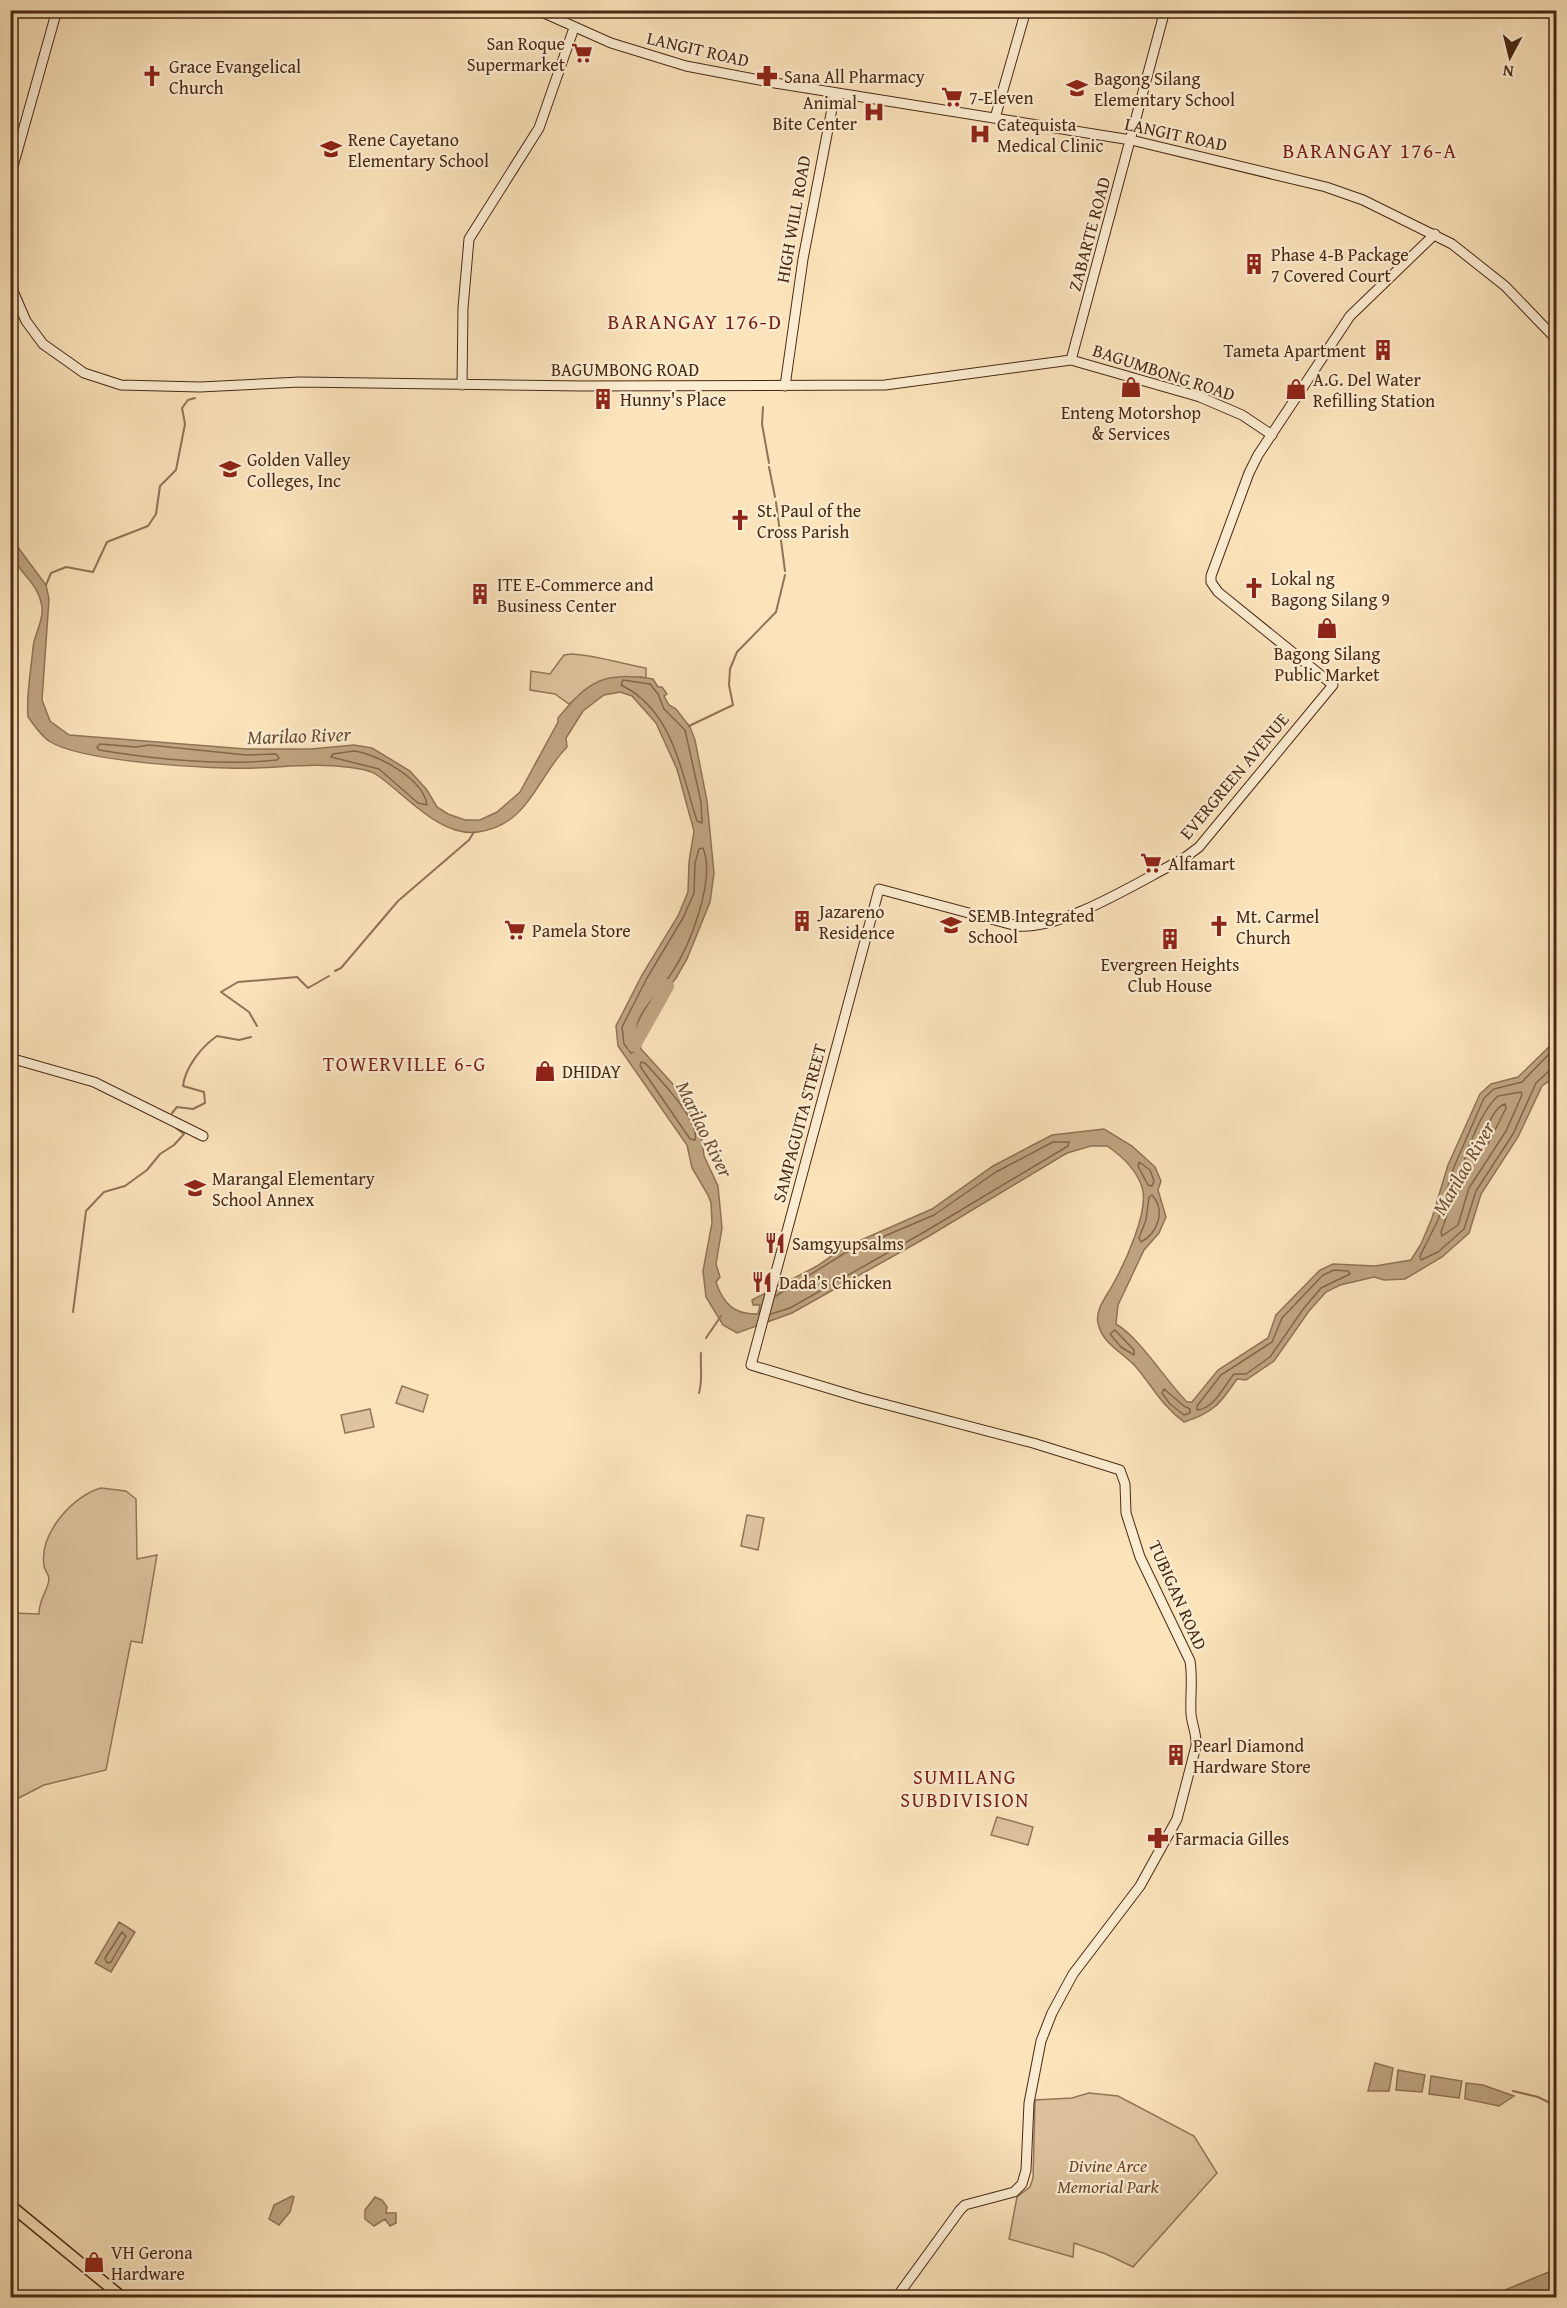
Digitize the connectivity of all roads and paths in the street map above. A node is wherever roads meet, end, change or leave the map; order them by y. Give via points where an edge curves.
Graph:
1 (57, 10) edge
2 (537, 10) edge
3 (1026, 10) edge
4 (1165, 10) edge
5 (551, 13) edge
6 (574, 28) junction
7 (835, 93) junction
8 (995, 118) junction
9 (1131, 140) junction
10 (10, 177) edge
11 (1435, 234) junction
12 (10, 284) edge
13 (1557, 339) edge
14 (1071, 360) junction
15 (462, 384) junction
16 (785, 386) junction
17 (1272, 435) junction
18 (879, 889) joint
19 (10, 1058) edge
20 (203, 1136) dead end
21 (751, 1365) joint
22 (10, 2205) edge
23 (123, 2298) edge
24 (896, 2298) edge

1 - 10 street
2 - 5 street, LANGIT ROAD
3 - 8 street
4 - 9 street, ZABARTE ROAD
5 - 6 street, LANGIT ROAD
6 - 7 street, LANGIT ROAD via 686,66
6 - 15 street via 539,128 469,239
7 - 8 street, LANGIT ROAD
7 - 16 street, HIGH WILL ROAD via 807,237
8 - 9 street, LANGIT ROAD
9 - 11 street, LANGIT ROAD via 1326,187
9 - 14 street, ZABARTE ROAD
11 - 13 street, LANGIT ROAD via 1484,267
11 - 17 street via 1358,306
12 - 15 street, BAGUMBONG ROAD via 26,321 43,344 84,372 121,385
14 - 16 street, BAGUMBONG ROAD via 885,385
14 - 17 street, BAGUMBONG ROAD via 1200,397 1242,415
15 - 16 street, BAGUMBONG ROAD
17 - 18 street, EVERGREEN AVENUE via 1249,473 1211,579 1218,592 1333,685 1194,852 1074,914 1039,926 1017,926
18 - 21 street, SAMPAGUITA STREET
19 - 20 street via 94,1082
21 - 24 street, TUBIGAN ROAD via 1120,1470 1125,1484 1126,1513 1140,1557 1190,1661 1191,1715 1197,1734 1177,1819 1140,1886 1073,1974 1052,2013 1041,2041 1029,2103 1022,2184 1014,2192 965,2205
22 - 23 main road

